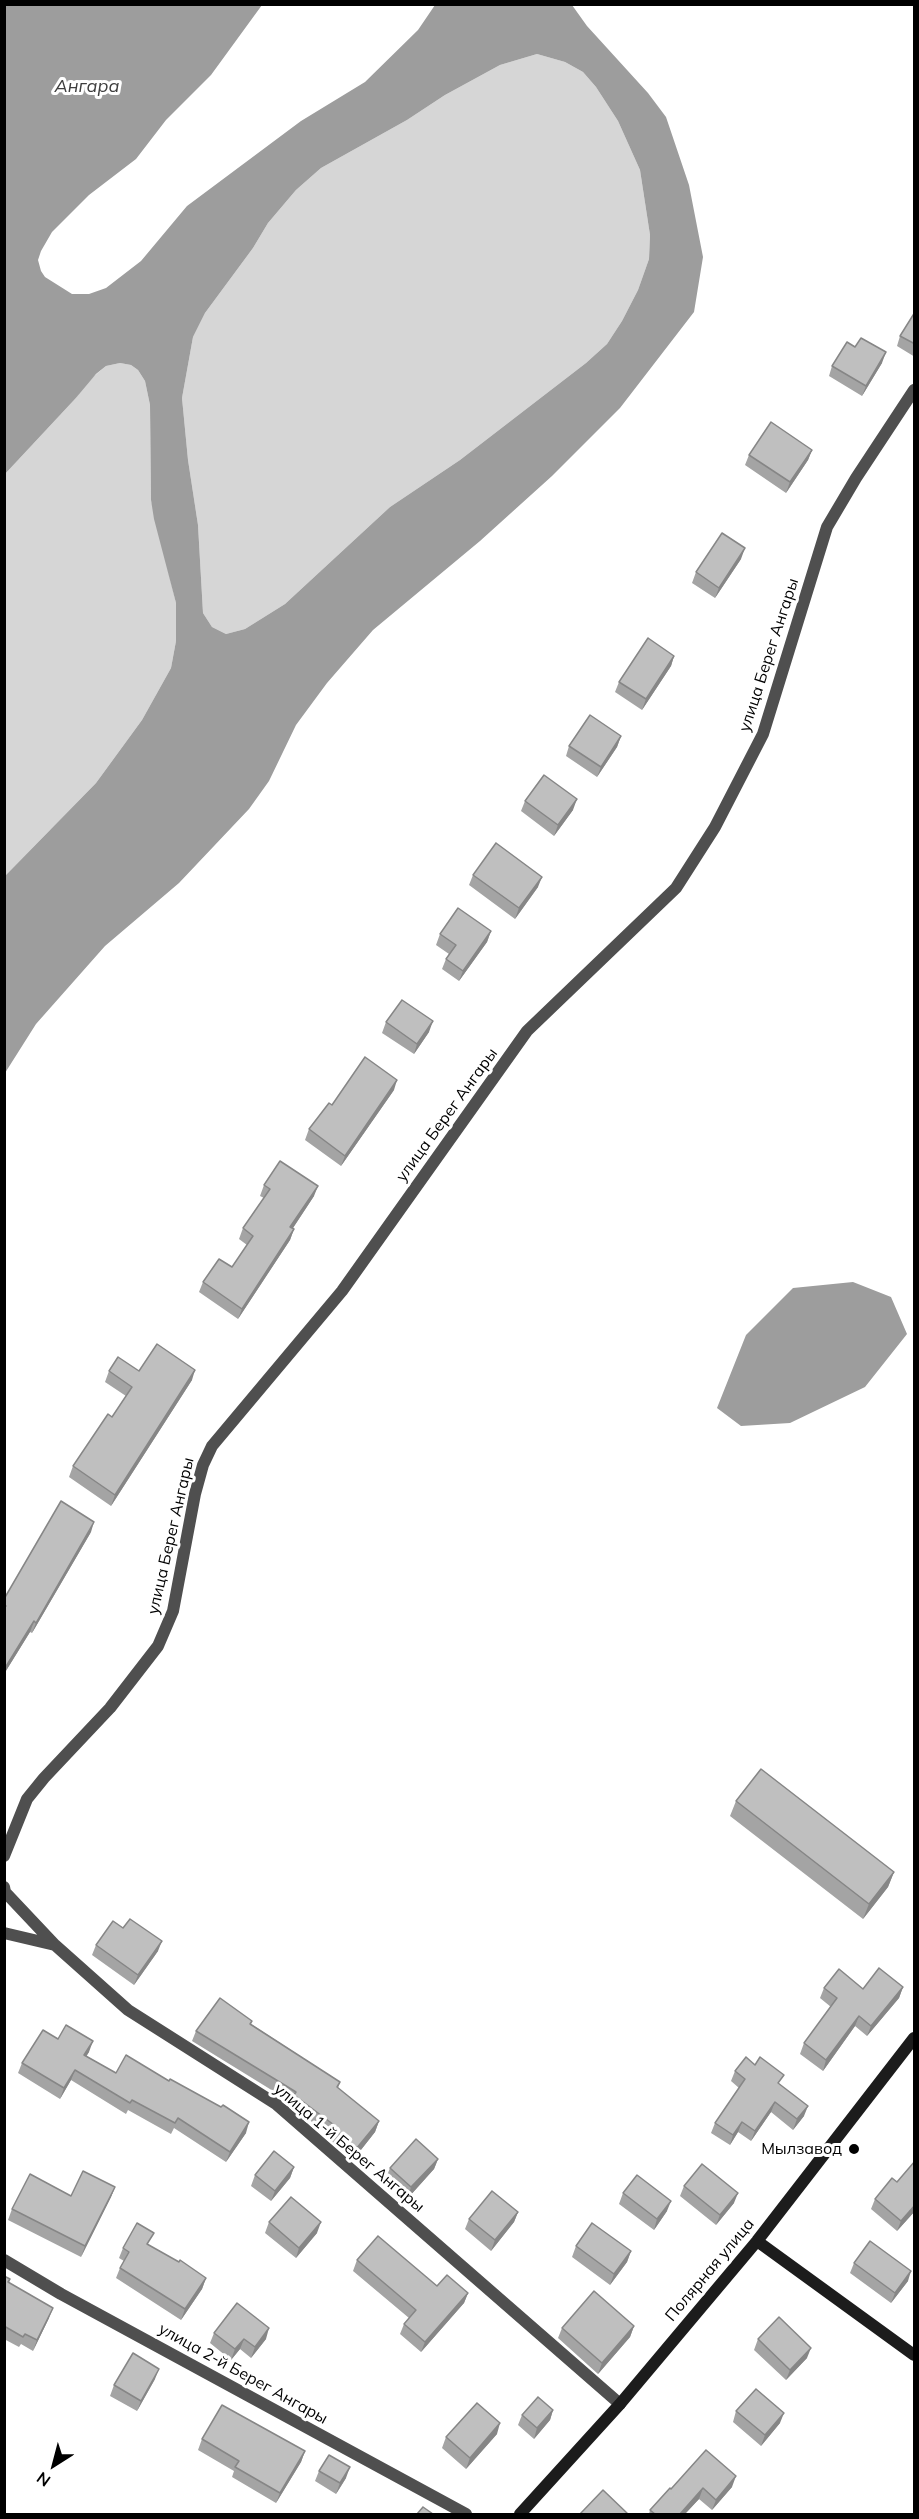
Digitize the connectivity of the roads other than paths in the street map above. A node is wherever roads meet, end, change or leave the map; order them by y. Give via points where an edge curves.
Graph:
1 (915, 390) edge
2 (4, 1856) edge
3 (4, 1887) edge
4 (4, 1933) edge
5 (55, 1945) junction
6 (915, 2038) edge
7 (757, 2241) junction
8 (4, 2260) edge
9 (915, 2355) edge
10 (620, 2404) junction
11 (466, 2514) edge
12 (520, 2514) edge

1 - 2 street, улица Берег Ангары via 827,527 763,734 715,826 676,888 527,1031 342,1291 212,1446 195,1494 173,1611 158,1646 110,1708 27,1799
3 - 5 street
4 - 5 street, улица 1-й Берег Ангары
5 - 10 street, улица 1-й Берег Ангары via 128,2010 276,2104
6 - 7 main road, Полярная улица
7 - 9 main road
7 - 10 main road, Полярная улица
8 - 11 street, улица 2-й Берег Ангары
10 - 12 main road, Полярная улица

